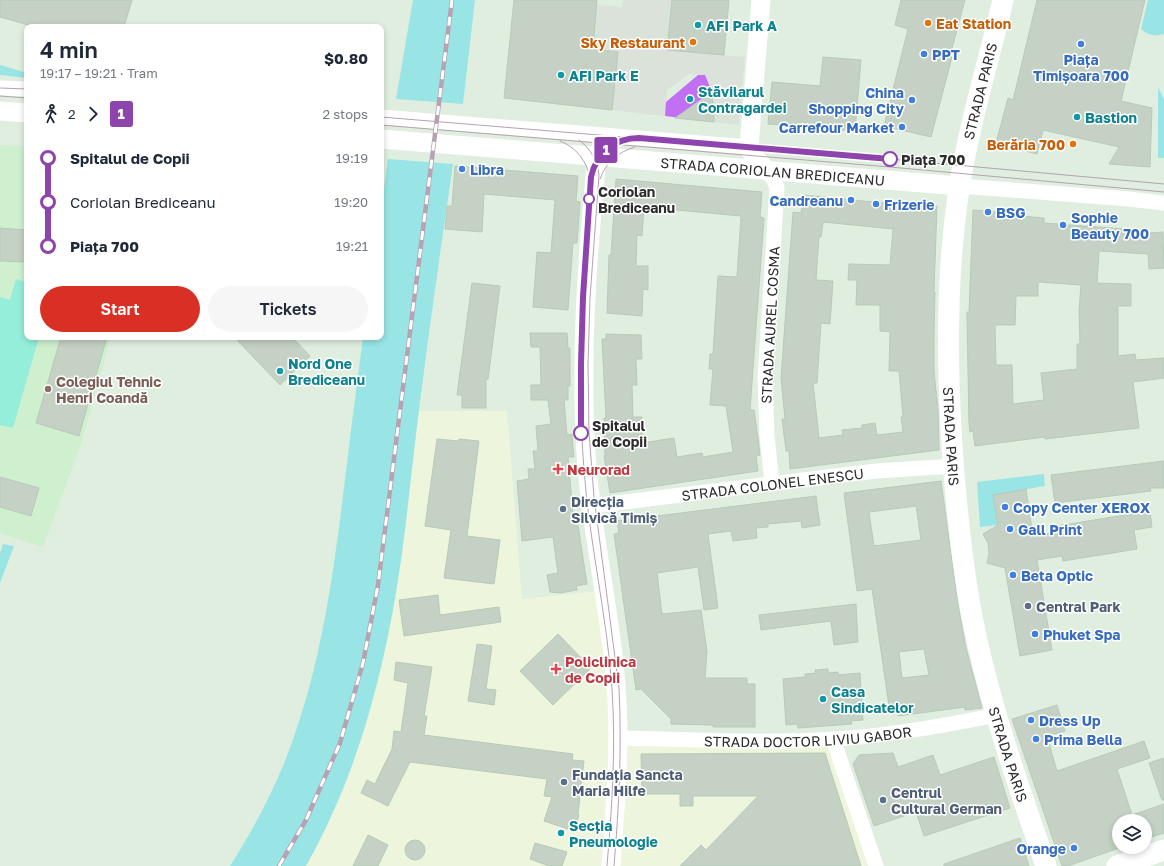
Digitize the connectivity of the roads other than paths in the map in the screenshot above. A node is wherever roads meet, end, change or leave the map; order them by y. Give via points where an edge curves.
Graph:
1 (761, 0) edge
2 (1003, 0) edge
3 (0, 88) edge
4 (24, 89) edge
5 (0, 111) edge
6 (24, 113) edge
7 (384, 116) edge
8 (598, 135) junction
9 (384, 139) edge
10 (749, 147) junction
11 (597, 156) junction
12 (766, 170) junction
13 (960, 186) junction
14 (1164, 203) edge
15 (954, 466) junction
16 (772, 484) junction
17 (592, 506) junction
18 (996, 715) junction
19 (618, 738) junction
20 (833, 739) junction
21 (1164, 850) edge
22 (611, 866) edge
23 (876, 866) edge
24 (1046, 866) edge
25 (1117, 866) edge

1 - 10 street
2 - 13 main road, STRADA PARIS via 972,120
3 - 4 street
5 - 6 street
7 - 8 street, STRADA CORIOLAN BREDICEANU
8 - 10 street, STRADA CORIOLAN BREDICEANU
8 - 11 street
9 - 11 street, STRADA CORIOLAN BREDICEANU
10 - 12 street
11 - 12 street, STRADA CORIOLAN BREDICEANU
11 - 17 street via 589,243 584,364 585,433
12 - 13 street, STRADA CORIOLAN BREDICEANU
12 - 16 street, STRADA AUREL COSMA via 777,188 765,378
13 - 14 street, STRADA CORIOLAN BREDICEANU
13 - 15 main road, STRADA PARIS via 953,239 949,326
15 - 16 street, STRADA COLONEL ENESCU via 876,471
15 - 18 main road, STRADA PARIS via 961,545 970,606
16 - 17 street, STRADA COLONEL ENESCU
17 - 19 street via 616,688
18 - 20 street, STRADA DOCTOR LIVIU GABOR via 951,724
18 - 24 main road, STRADA PARIS
19 - 20 street, STRADA DOCTOR LIVIU GABOR via 706,741
19 - 22 street
20 - 23 street
21 - 25 main road

